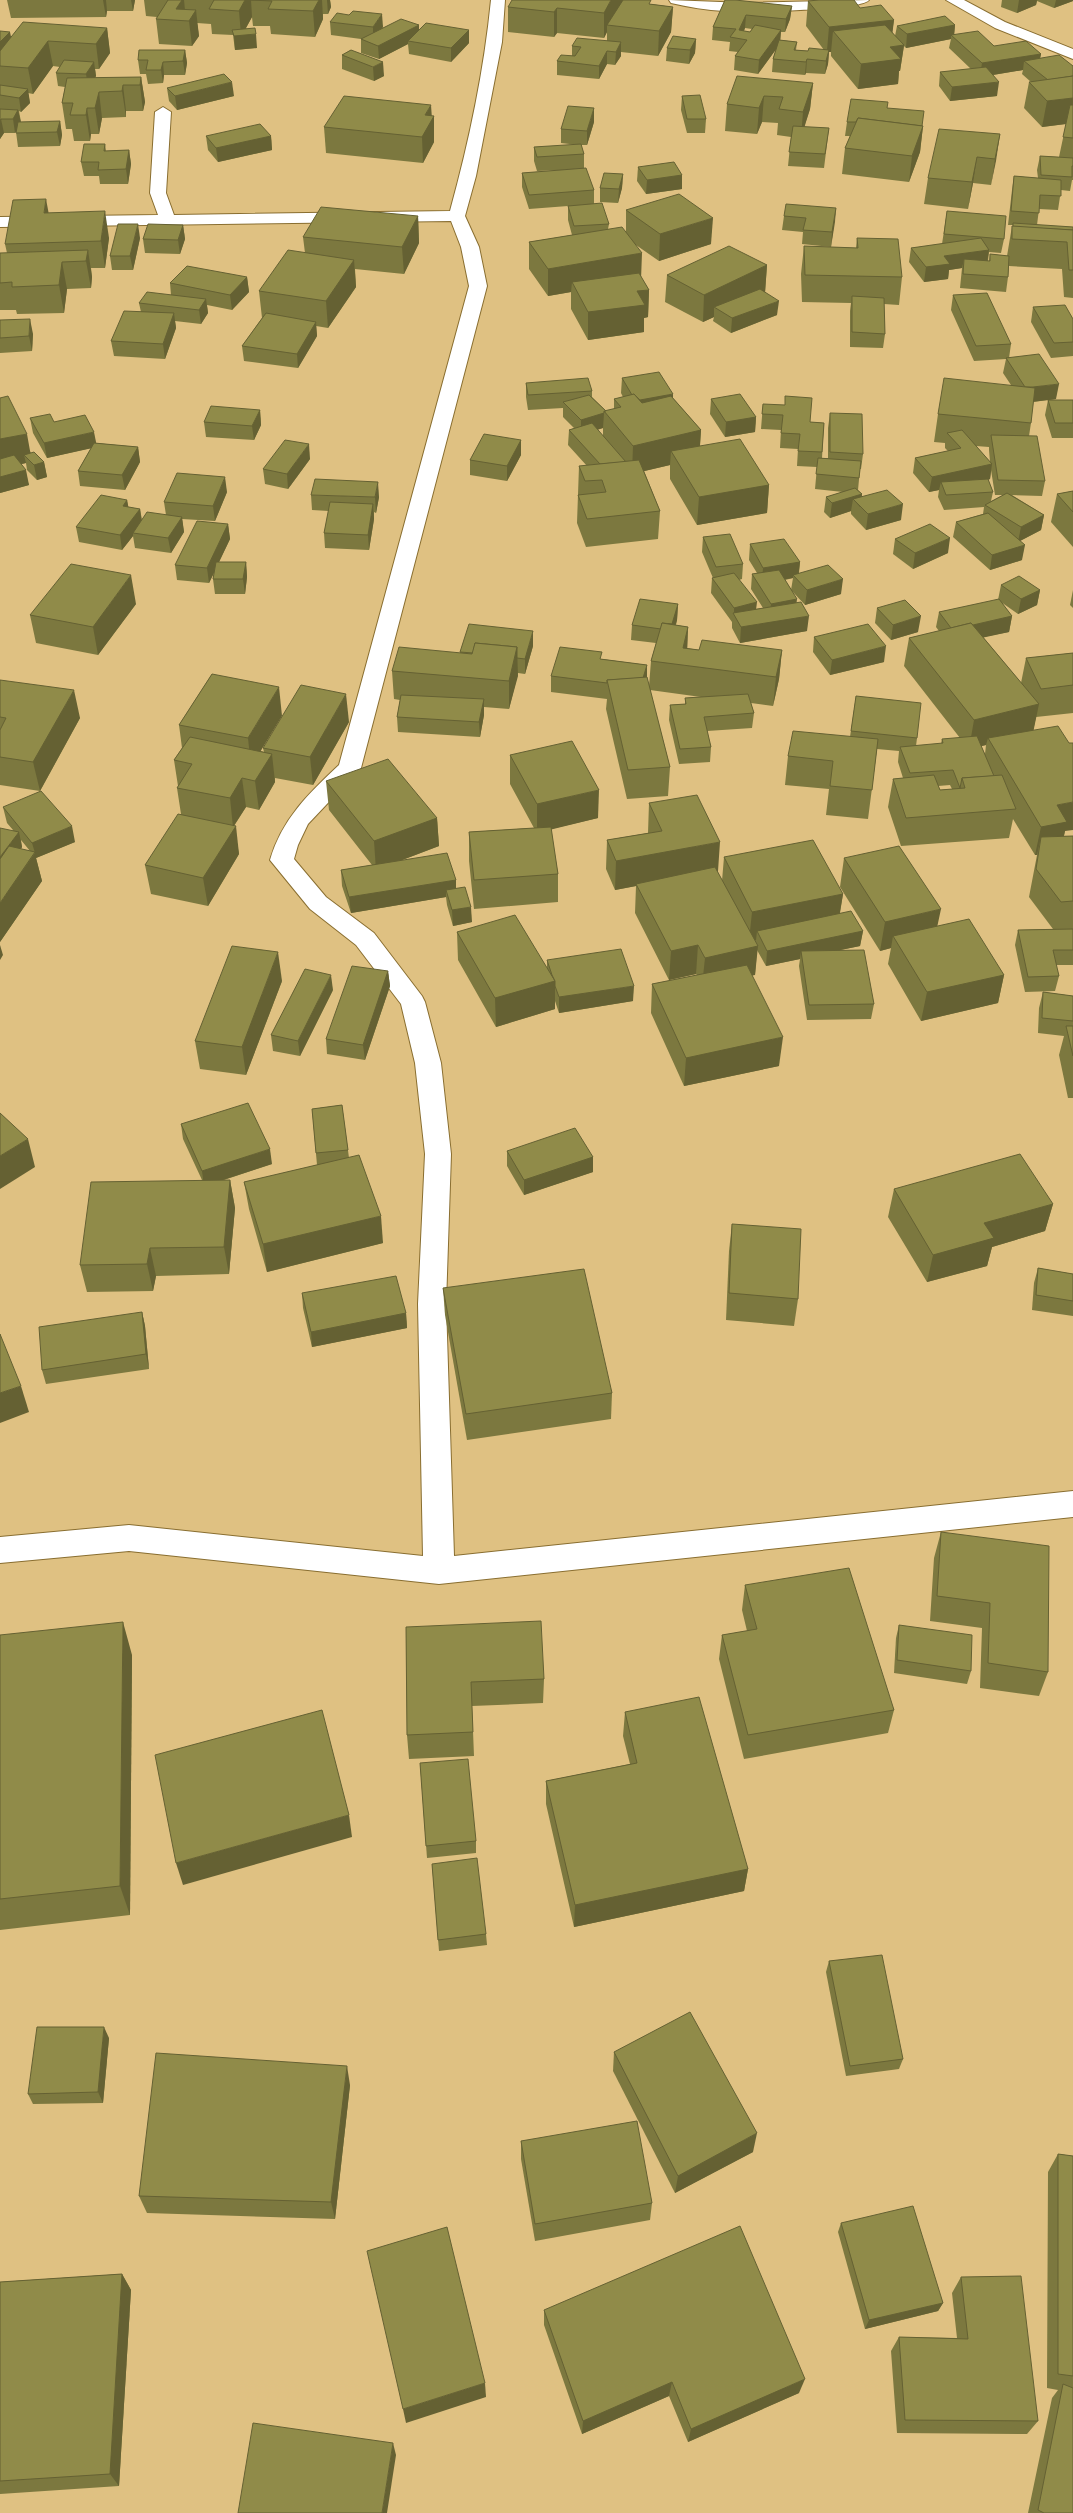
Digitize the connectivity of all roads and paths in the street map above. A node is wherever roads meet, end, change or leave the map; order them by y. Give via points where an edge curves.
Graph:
1 (498, 0) edge
2 (676, 0) edge
3 (862, 0) edge
4 (953, 0) edge
5 (1073, 54) edge
6 (164, 112) dead end
7 (457, 216) junction
8 (168, 220) junction
9 (0, 222) edge
10 (1073, 1504) edge
11 (0, 1550) edge
12 (439, 1571) junction

1 - 7 street via 494,42
2 - 3 street via 740,9
4 - 5 street via 1000,25
6 - 8 street via 158,194
7 - 8 street
7 - 12 street via 470,247 478,286 350,768 301,814 285,844 282,860 318,903 365,940 413,1002 428,1063 438,1154 432,1304
8 - 9 street
10 - 12 street
11 - 12 street via 129,1538

